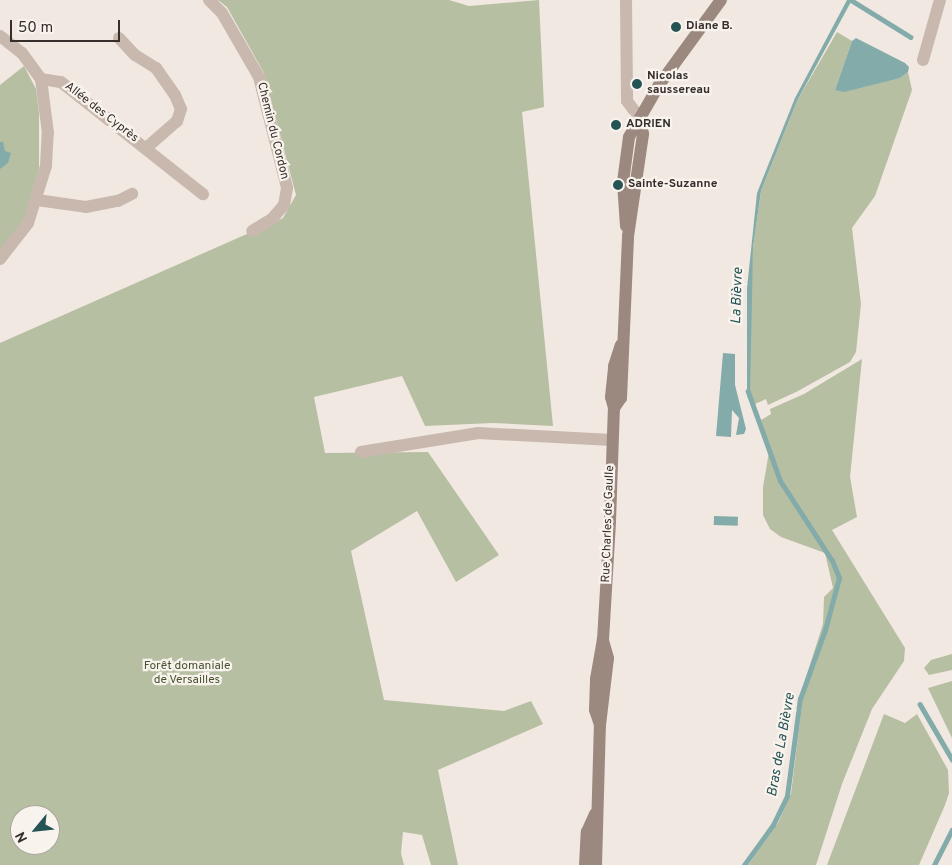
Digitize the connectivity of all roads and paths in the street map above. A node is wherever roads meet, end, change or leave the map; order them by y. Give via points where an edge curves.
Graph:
1 (209, 0) edge
2 (626, 0) edge
3 (721, 0) edge
4 (940, 0) edge
5 (0, 36) edge
6 (119, 38) dead end
7 (923, 60) dead end
8 (41, 80) junction
9 (640, 118) junction
10 (146, 148) junction
11 (132, 194) dead end
12 (203, 194) dead end
13 (37, 200) junction
14 (252, 231) dead end
15 (0, 259) edge
16 (612, 440) junction
17 (361, 452) dead end
18 (595, 814) junction
19 (585, 865) edge
20 (596, 865) edge

1 - 14 street, Chemin du Cordon via 222,13 259,77 287,188 284,205 272,219
2 - 9 street via 627,101
3 - 9 main road, Rue Charles de Gaulle via 668,70
4 - 7 street
5 - 8 street via 22,53
6 - 10 street via 135,55 156,68 176,95 181,109 177,121
8 - 10 street, Allée des Cyprès via 61,82
8 - 13 street via 48,133 46,166
9 - 16 main road, Rue Charles de Gaulle via 628,137 623,182 628,236 621,345 614,366 611,397 614,408
10 - 12 street, Allée des Cyprès
11 - 13 street via 118,202 86,208
13 - 15 street via 28,223
16 - 17 street via 478,433
16 - 18 main road, Rue Charles de Gaulle via 603,640 596,679 595,710 600,725
18 - 19 main road, Rue Charles de Gaulle via 587,832
18 - 20 main road, Rue Charles de Gaulle via 598,831

